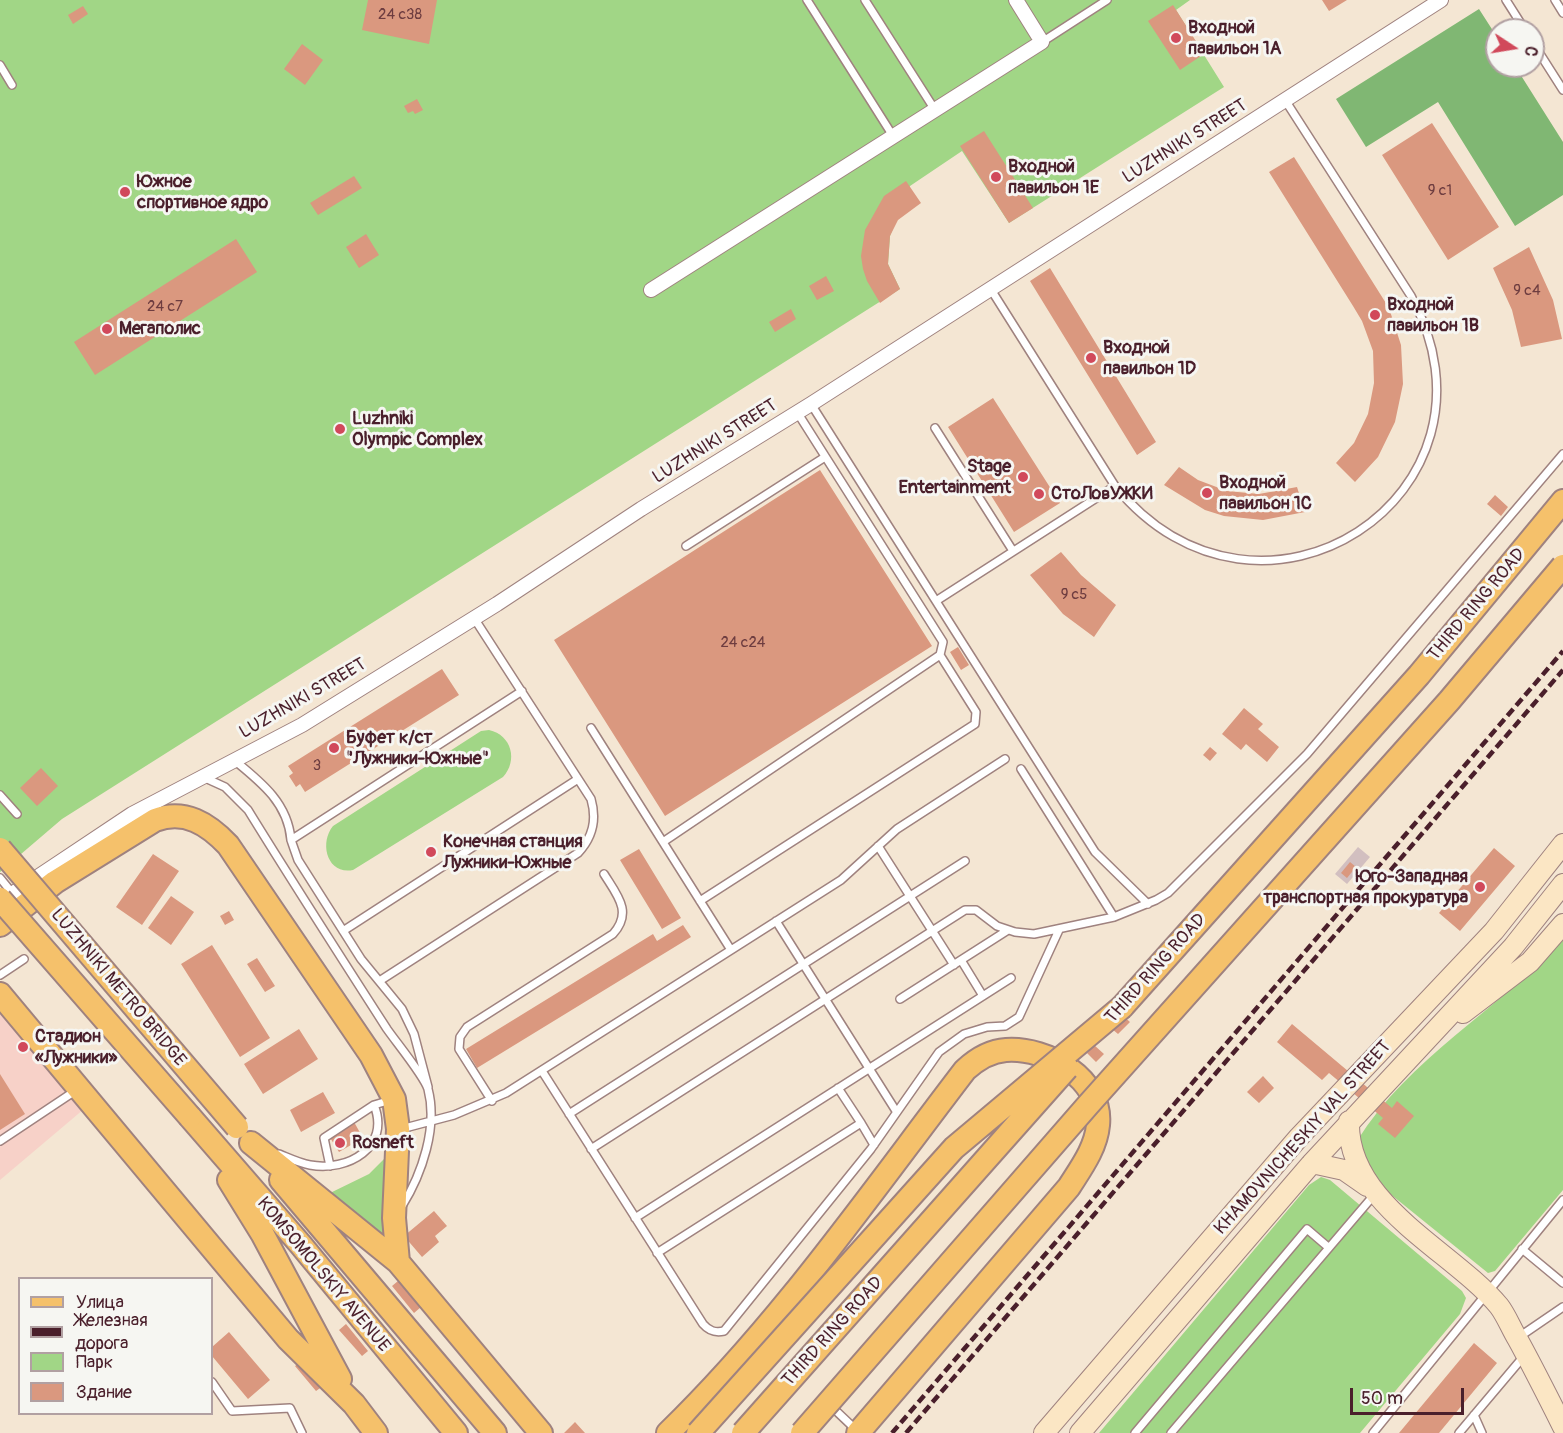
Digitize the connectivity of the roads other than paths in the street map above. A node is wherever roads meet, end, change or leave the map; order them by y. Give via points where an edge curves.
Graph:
1 (807, 0) edge
2 (865, 0) edge
3 (1016, 0) edge
4 (1107, 0) edge
5 (1441, 0) edge
6 (1506, 0) edge
7 (1555, 0) edge
8 (1563, 13) edge
9 (1517, 18) edge
10 (1042, 42) junction
11 (1545, 62) edge
12 (0, 65) edge
13 (12, 85) dead end
14 (1563, 90) edge
15 (1285, 100) junction
16 (935, 110) junction
17 (893, 136) junction
18 (990, 288) junction
19 (651, 290) dead end
20 (811, 404) junction
21 (797, 412) junction
22 (935, 428) dead end
23 (1563, 454) edge
24 (825, 457) junction
25 (1116, 486) junction
26 (1563, 501) edge
27 (686, 546) dead end
28 (1013, 551) junction
29 (1563, 566) edge
30 (936, 601) junction
31 (474, 618) junction
32 (940, 655) junction
33 (522, 691) junction
34 (591, 728) dead end
35 (234, 759) junction
36 (1005, 759) dead end
37 (1021, 769) dead end
38 (201, 776) junction
39 (578, 779) junction
40 (0, 795) edge
41 (17, 814) dead end
42 (291, 840) junction
43 (663, 842) junction
44 (1563, 844) edge
45 (878, 846) junction
46 (0, 849) edge
47 (965, 861) dead end
48 (604, 874) dead end
49 (0, 878) edge
50 (1563, 884) edge
51 (910, 896) junction
52 (4, 898) edge
53 (700, 901) junction
54 (1148, 904) junction
55 (1114, 917) junction
56 (776, 921) junction
57 (1563, 924) edge
58 (0, 925) edge
59 (1008, 930) junction
60 (1059, 930) junction
61 (343, 931) junction
62 (932, 931) junction
63 (732, 950) junction
64 (24, 959) dead end
65 (957, 962) junction
66 (803, 964) junction
67 (0, 975) edge
68 (1011, 978) dead end
69 (381, 980) junction
70 (0, 994) edge
71 (983, 996) junction
72 (826, 999) junction
73 (900, 999) dead end
74 (1122, 1007) junction
75 (1422, 1043) junction
76 (870, 1068) junction
77 (542, 1071) junction
78 (428, 1087) junction
79 (79, 1088) junction
80 (838, 1088) junction
81 (492, 1101) junction
82 (384, 1102) junction
83 (896, 1111) junction
84 (569, 1113) junction
85 (190, 1118) junction
86 (1349, 1121) junction
87 (430, 1122) junction
88 (861, 1123) junction
89 (398, 1129) junction
90 (244, 1135) junction
91 (0, 1141) edge
92 (874, 1145) junction
93 (591, 1149) junction
94 (1285, 1154) junction
95 (1317, 1157) junction
96 (330, 1166) junction
97 (1371, 1186) junction
98 (1563, 1200) edge
99 (394, 1218) junction
100 (635, 1218) junction
101 (1328, 1246) junction
102 (1522, 1249) junction
103 (657, 1253) junction
104 (398, 1262) junction
105 (1563, 1283) edge
106 (1486, 1293) junction
107 (1563, 1306) edge
108 (1522, 1346) junction
109 (213, 1383) edge
110 (823, 1399) dead end
111 (354, 1404) junction
112 (1474, 1415) junction
113 (1563, 1427) edge
114 (854, 1429) edge
115 (302, 1433) edge
116 (376, 1433) edge
117 (456, 1433) edge
118 (495, 1433) edge
119 (541, 1433) edge
120 (668, 1433) edge
121 (698, 1433) edge
122 (743, 1433) edge
123 (802, 1433) edge
124 (1044, 1433) edge
125 (1080, 1433) edge
126 (1135, 1433) edge
127 (1171, 1433) edge
128 (1373, 1433) edge
129 (1459, 1433) edge
130 (1482, 1433) edge

1 - 17 lane
2 - 16 lane
3 - 10 street
4 - 10 lane
5 - 15 street, LUZHNIKI STREET
6 - 9 lane
7 - 8 lane
10 - 16 street
11 - 14 lane
12 - 13 lane
15 - 18 street, LUZHNIKI STREET
15 - 25 lane via 1424,320 1436,362 1437,386 1431,430 1415,471 1396,499 1369,524 1321,551 1282,560 1240,560 1195,549 1148,520
16 - 17 street
17 - 19 street
18 - 20 street, LUZHNIKI STREET
18 - 25 lane
20 - 21 street, LUZHNIKI STREET
20 - 30 lane
21 - 24 lane
21 - 31 street, LUZHNIKI STREET
22 - 28 lane
23 - 54 lane via 1307,754 1168,892
24 - 27 lane
24 - 32 lane via 943,642
25 - 28 lane
26 - 74 main road, THIRD RING ROAD via 1419,675
28 - 30 lane
29 - 123 main road, bridge via 1449,701
30 - 54 lane via 1095,852
31 - 33 lane
31 - 35 street, LUZHNIKI STREET via 302,725
32 - 43 lane
32 - 53 lane via 976,712 975,724
33 - 39 lane
33 - 42 lane
34 - 43 lane
35 - 38 street, LUZHNIKI STREET
35 - 42 lane via 280,804
36 - 45 lane via 907,822
37 - 55 lane
38 - 52 street, LUZHNIKI STREET via 132,814
38 - 78 lane via 225,787 248,810
39 - 61 lane
39 - 69 lane via 591,799 594,822 578,853
40 - 41 lane
42 - 61 lane via 298,860
43 - 53 lane
44 - 94 main road, KHAMOVNICHESKIY VAL STREET via 1494,932
45 - 51 lane
45 - 56 lane via 841,880
46 - 90 main road, LUZHNIKI METRO BRIDGE, bridge
47 - 51 lane
48 - 81 lane via 624,911 613,934 468,1027 460,1037 459,1049
49 - 52 lane
50 - 75 main road, KHAMOVNICHESKIY VAL STREET via 1513,947
51 - 62 lane
51 - 66 lane
52 - 85 main road, LUZHNIKI METRO BRIDGE, bridge
53 - 63 lane
54 - 55 lane
55 - 60 lane
56 - 63 lane
56 - 66 lane
57 - 75 main road via 1530,962
58 - 82 main road via 55,882 155,820 167,816 196,820 213,829 228,845 371,1054
59 - 60 lane via 1034,934
59 - 62 lane via 971,909
59 - 65 lane
60 - 83 lane via 1019,1017 1005,1026 973,1030 951,1042 939,1052
61 - 69 lane
62 - 65 lane
62 - 72 lane
63 - 77 lane
64 - 67 lane
65 - 71 lane
65 - 73 lane
66 - 72 lane
66 - 84 lane
68 - 71 lane
69 - 78 lane via 408,1020
70 - 79 main road
71 - 76 lane
72 - 76 lane
72 - 93 lane
74 - 121 main road, bridge via 954,1148
74 - 122 main road, THIRD RING ROAD, bridge
75 - 86 main road, KHAMOVNICHESKIY VAL STREET
76 - 80 lane
76 - 83 lane
77 - 81 lane
77 - 84 lane
78 - 87 lane
79 - 91 lane
79 - 111 main road via 288,1339
80 - 88 lane
80 - 100 lane
81 - 87 lane
82 - 89 main road
82 - 96 lane via 379,1135 369,1148 351,1160
82 - 96 lane via 324,1138
83 - 92 lane
84 - 93 lane
85 - 111 main road via 263,1234
85 - 117 main road, KOMSOMOLSKIY AVENUE
86 - 95 main road, KHAMOVNICHESKIY VAL STREET
86 - 97 main road via 1353,1156
87 - 89 lane
87 - 99 lane via 422,1165
88 - 92 lane
88 - 103 lane
89 - 99 main road
90 - 96 lane via 309,1165
90 - 104 main road
90 - 118 main road, KOMSOMOLSKIY AVENUE
92 - 103 lane via 724,1331 711,1331 703,1324
93 - 100 lane
94 - 95 main road
94 - 124 main road, KHAMOVNICHESKIY VAL STREET
95 - 97 main road
95 - 125 main road, KHAMOVNICHESKIY VAL STREET
97 - 101 lane
97 - 106 main road
98 - 102 lane
99 - 104 main road
100 - 103 lane
101 - 126 lane via 1307,1228
101 - 127 lane
102 - 105 lane
102 - 106 lane
104 - 119 main road
106 - 108 main road via 1500,1308
106 - 128 lane
107 - 108 lane
108 - 112 lane
108 - 113 main road
109 - 115 lane via 232,1411 290,1408
110 - 114 lane
111 - 116 main road
112 - 129 lane
112 - 130 lane
114 - 120 main road via 1069,1187 1090,1153 1098,1125 1096,1101 1083,1080 1067,1068 1034,1053 1005,1050 988,1054 966,1070 857,1216 738,1359

